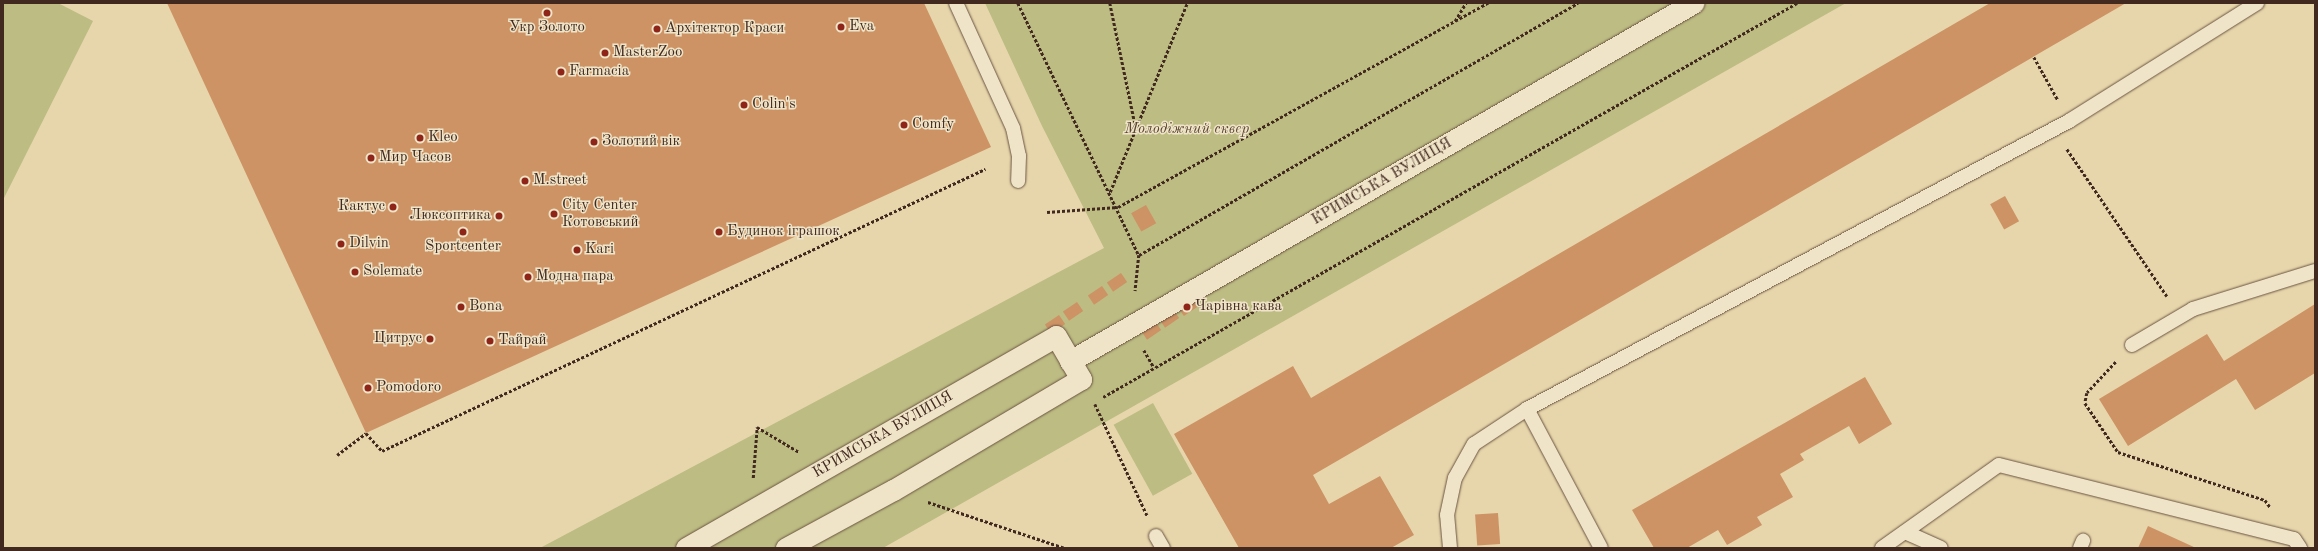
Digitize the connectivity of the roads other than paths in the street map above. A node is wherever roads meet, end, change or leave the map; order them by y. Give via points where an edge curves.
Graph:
1 (956, 3) edge
2 (1692, 3) edge
3 (2257, 3) edge
4 (1018, 181) dead end
5 (2315, 271) edge
6 (2132, 345) road end
7 (1070, 360) junction
8 (1527, 409) junction
9 (1905, 532) junction
10 (1156, 536) road end
11 (2297, 544) edge
12 (686, 548) edge
13 (786, 548) edge
14 (1163, 548) edge
15 (1450, 548) edge
16 (1601, 548) edge
17 (1882, 548) edge
18 (1940, 548) edge

1 - 4 lane via 1012,128 1019,156
2 - 7 street, КРИМСЬКА ВУЛИЦЯ
3 - 8 lane via 2069,121
5 - 6 lane via 2193,309
7 - 12 street, КРИМСЬКА ВУЛИЦЯ via 1056,336
7 - 13 street, КРИМСЬКА ВУЛИЦЯ via 1080,379 893,490
8 - 15 lane via 1474,444 1455,478 1446,515
8 - 16 lane
9 - 11 lane via 1999,465
9 - 17 lane
9 - 18 lane
10 - 14 lane

